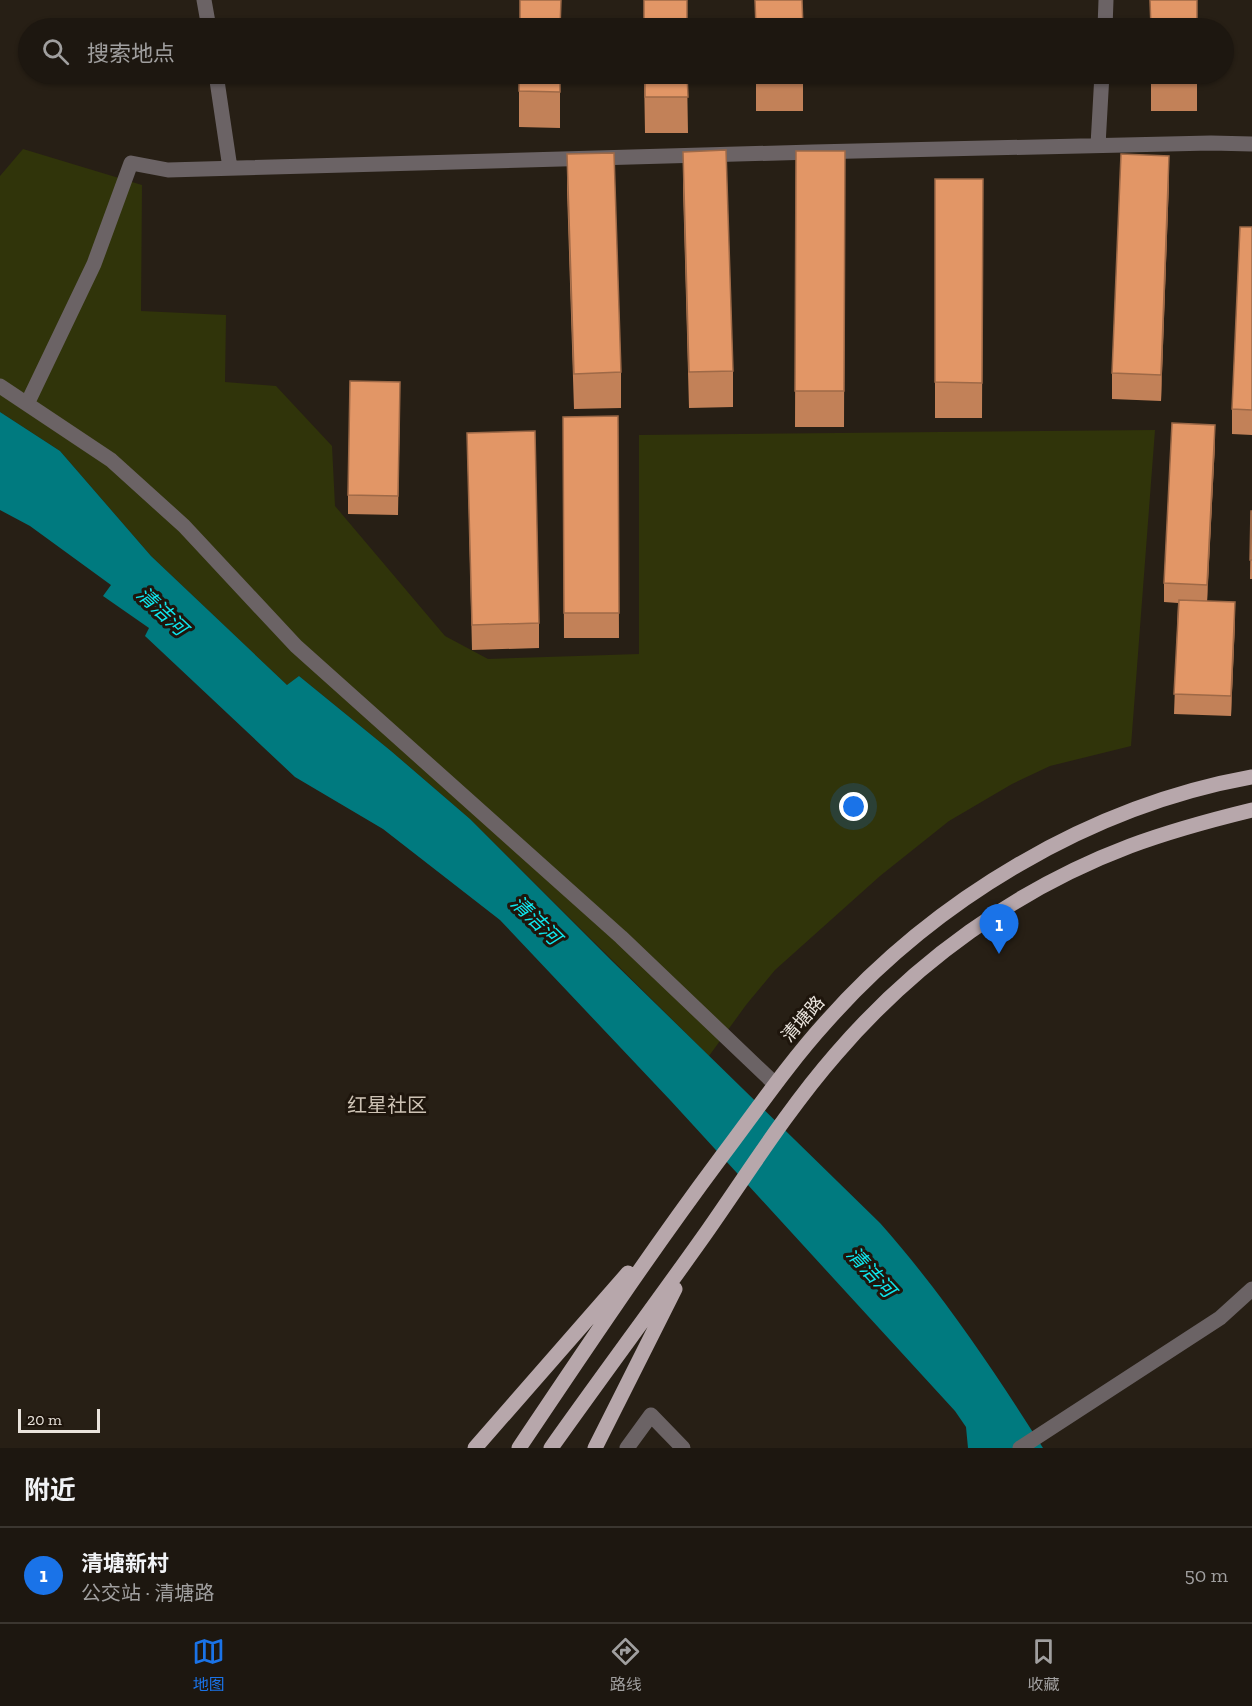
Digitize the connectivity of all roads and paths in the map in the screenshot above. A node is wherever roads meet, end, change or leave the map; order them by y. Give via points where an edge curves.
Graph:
1 (204, 0) edge
2 (1107, 0) edge
3 (207, 18) edge
4 (1106, 18) edge
5 (217, 84) edge
6 (1101, 84) edge
7 (1252, 144) edge
8 (1098, 145) junction
9 (230, 168) junction
10 (0, 386) edge
11 (27, 404) junction
12 (1252, 777) edge
13 (1252, 810) edge
14 (775, 1084) junction
15 (671, 1224) junction
16 (697, 1246) junction
17 (1252, 1289) edge
18 (475, 1448) edge
19 (519, 1448) edge
20 (550, 1448) edge
21 (595, 1448) edge
22 (627, 1448) edge
23 (683, 1448) edge
24 (1020, 1448) edge

1 - 3 street
2 - 4 street
5 - 9 street
6 - 8 street
7 - 8 street
8 - 9 street
9 - 11 street via 168,170 131,164 94,264
10 - 11 street
11 - 14 street via 111,459 184,526 296,646 621,937
12 - 14 main road, 清塘路 via 1164,799 1103,823 980,889 877,970 826,1021
13 - 16 main road via 1196,824 1087,864 1033,892 962,937 899,988 834,1056 787,1116
14 - 15 main road, 清塘路
15 - 18 main road
15 - 19 main road, 清塘路
16 - 20 main road
16 - 21 main road
17 - 24 street via 1220,1318
22 - 23 street via 651,1415

